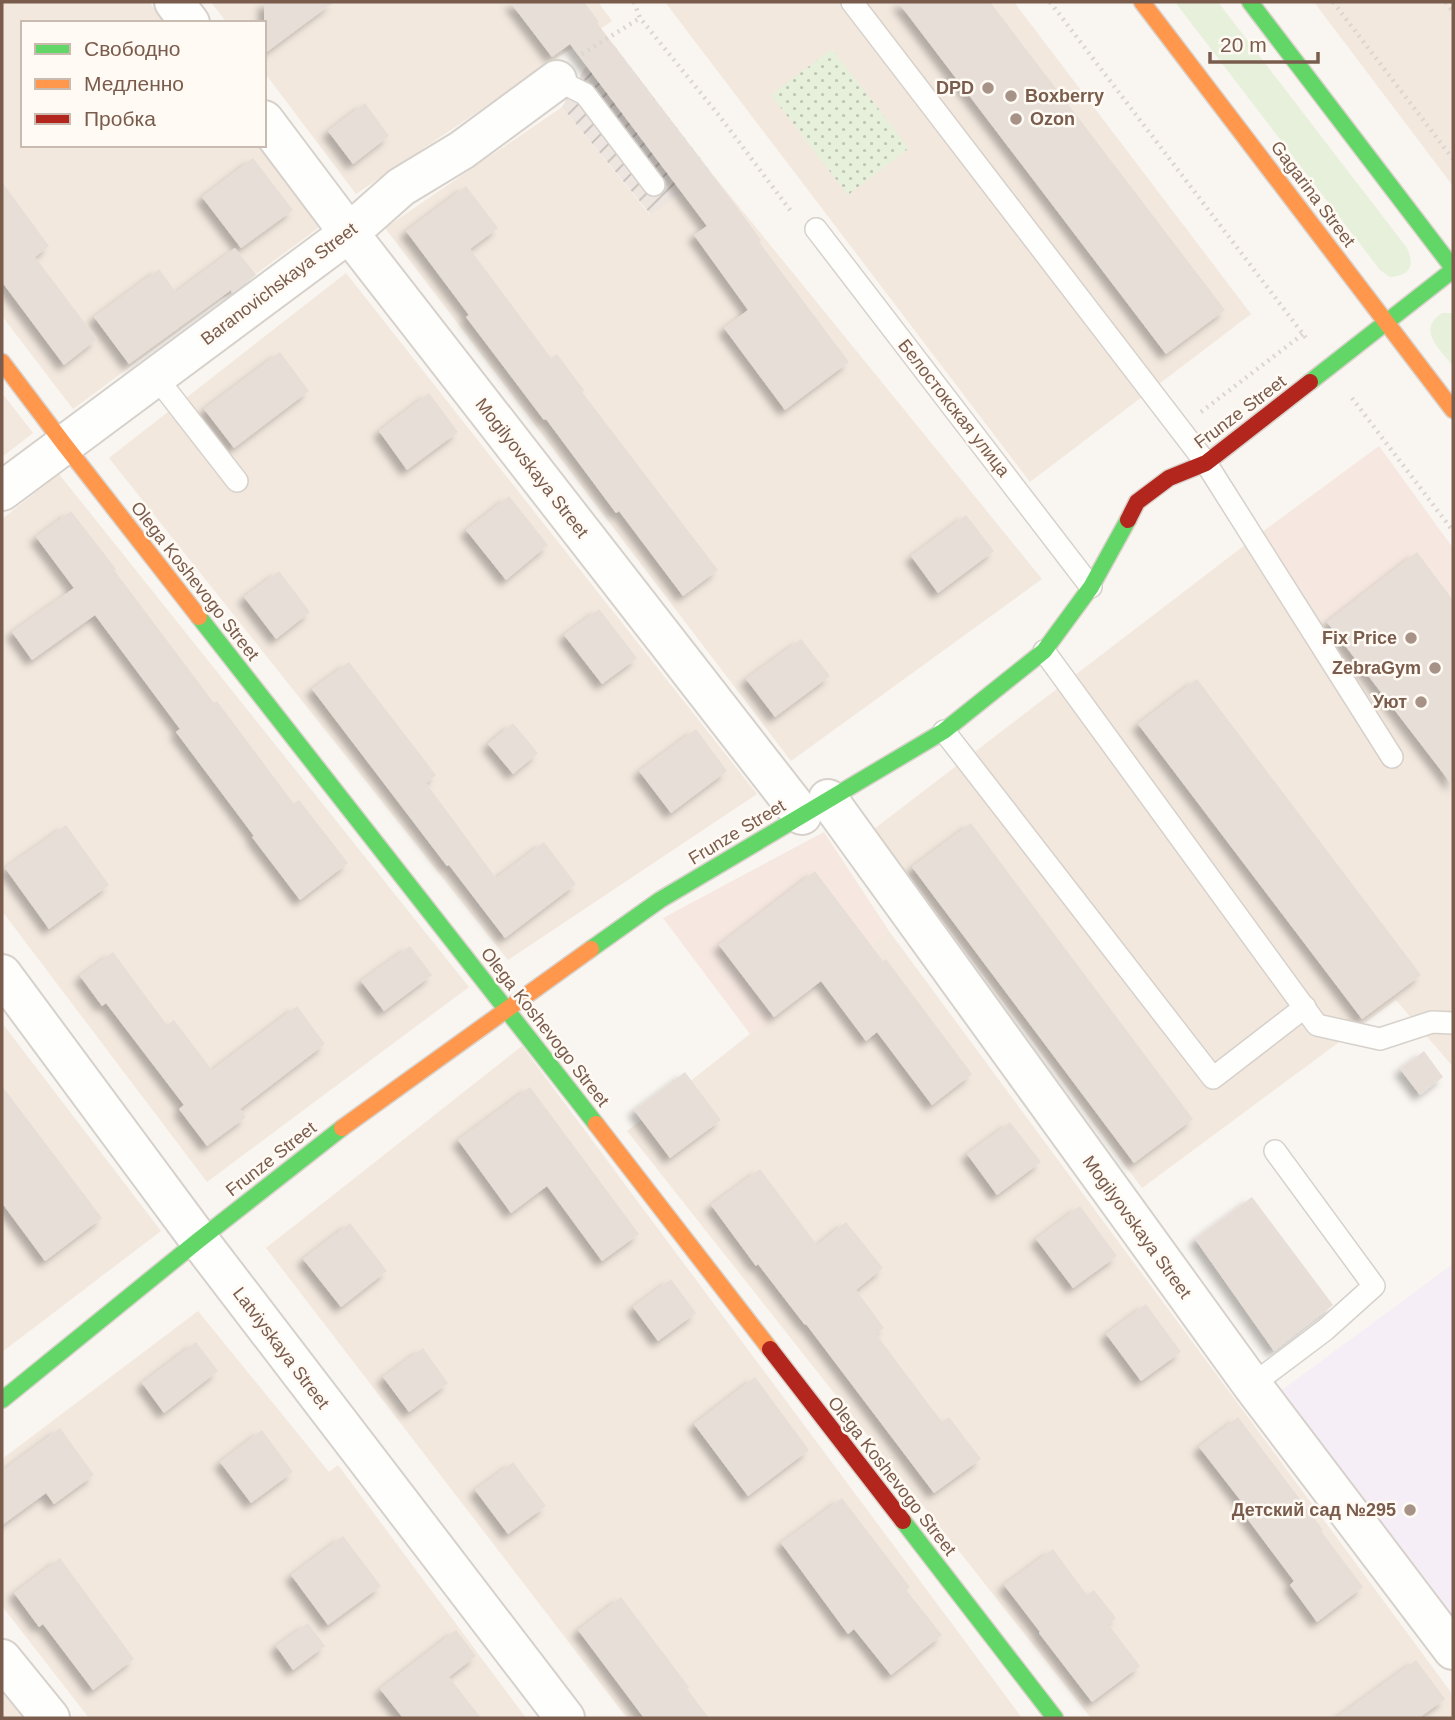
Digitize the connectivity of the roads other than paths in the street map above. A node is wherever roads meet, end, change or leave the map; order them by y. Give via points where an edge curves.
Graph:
1 (174, 2) edge
2 (852, 2) edge
3 (1142, 2) edge
4 (1250, 2) edge
5 (188, 21) edge
6 (557, 80) joint
7 (266, 123) edge
8 (654, 185) dead end
9 (816, 229) road end
10 (349, 233) junction
11 (1453, 269) edge
12 (1386, 322) junction
13 (2, 362) edge
14 (156, 377) junction
15 (1453, 410) edge
16 (64, 444) junction
17 (1206, 463) junction
18 (237, 481) dead end
19 (2, 491) edge
20 (1091, 587) junction
21 (1044, 651) junction
22 (944, 731) junction
23 (1392, 757) dead end
24 (815, 807) junction
25 (2, 974) edge
26 (1305, 1007) junction
27 (507, 1009) junction
28 (1453, 1023) edge
29 (1275, 1151) dead end
30 (199, 1240) junction
31 (1252, 1385) junction
32 (2, 1400) edge
33 (1453, 1650) edge
34 (2, 1659) edge
35 (50, 1718) edge
36 (565, 1718) edge
37 (1055, 1718) edge

1 - 5 street
2 - 17 lane
3 - 12 street, Gagarina Street
4 - 11 street
6 - 8 lane via 585,94
6 - 10 street, Baranovichskaya Street via 462,150 401,187
7 - 10 street, Mogilyovskaya Street
9 - 20 lane, Белостокская улица
10 - 14 street, Baranovichskaya Street
10 - 24 street, Mogilyovskaya Street
11 - 12 street, Frunze Street
12 - 15 street, Gagarina Street
12 - 17 street, Frunze Street
13 - 16 street, Olega Koshevogo Street
14 - 16 street, Baranovichskaya Street
14 - 18 lane
16 - 19 street, Baranovichskaya Street
16 - 27 street, Olega Koshevogo Street
17 - 20 street, Frunze Street via 1169,478 1137,502
17 - 23 lane
20 - 21 street, Frunze Street
21 - 22 street, Frunze Street
21 - 26 lane
22 - 24 street, Frunze Street
22 - 26 lane via 1213,1078
24 - 27 street, Frunze Street via 660,900
24 - 31 street, Mogilyovskaya Street
25 - 30 street, Latviyskaya Street
26 - 28 lane via 1317,1025 1380,1039 1432,1022
27 - 30 street, Frunze Street via 351,1121
27 - 37 street, Olega Koshevogo Street
29 - 31 lane via 1374,1286
30 - 32 street, Frunze Street
30 - 36 street, Latviyskaya Street
31 - 33 street, Mogilyovskaya Street
34 - 35 street

